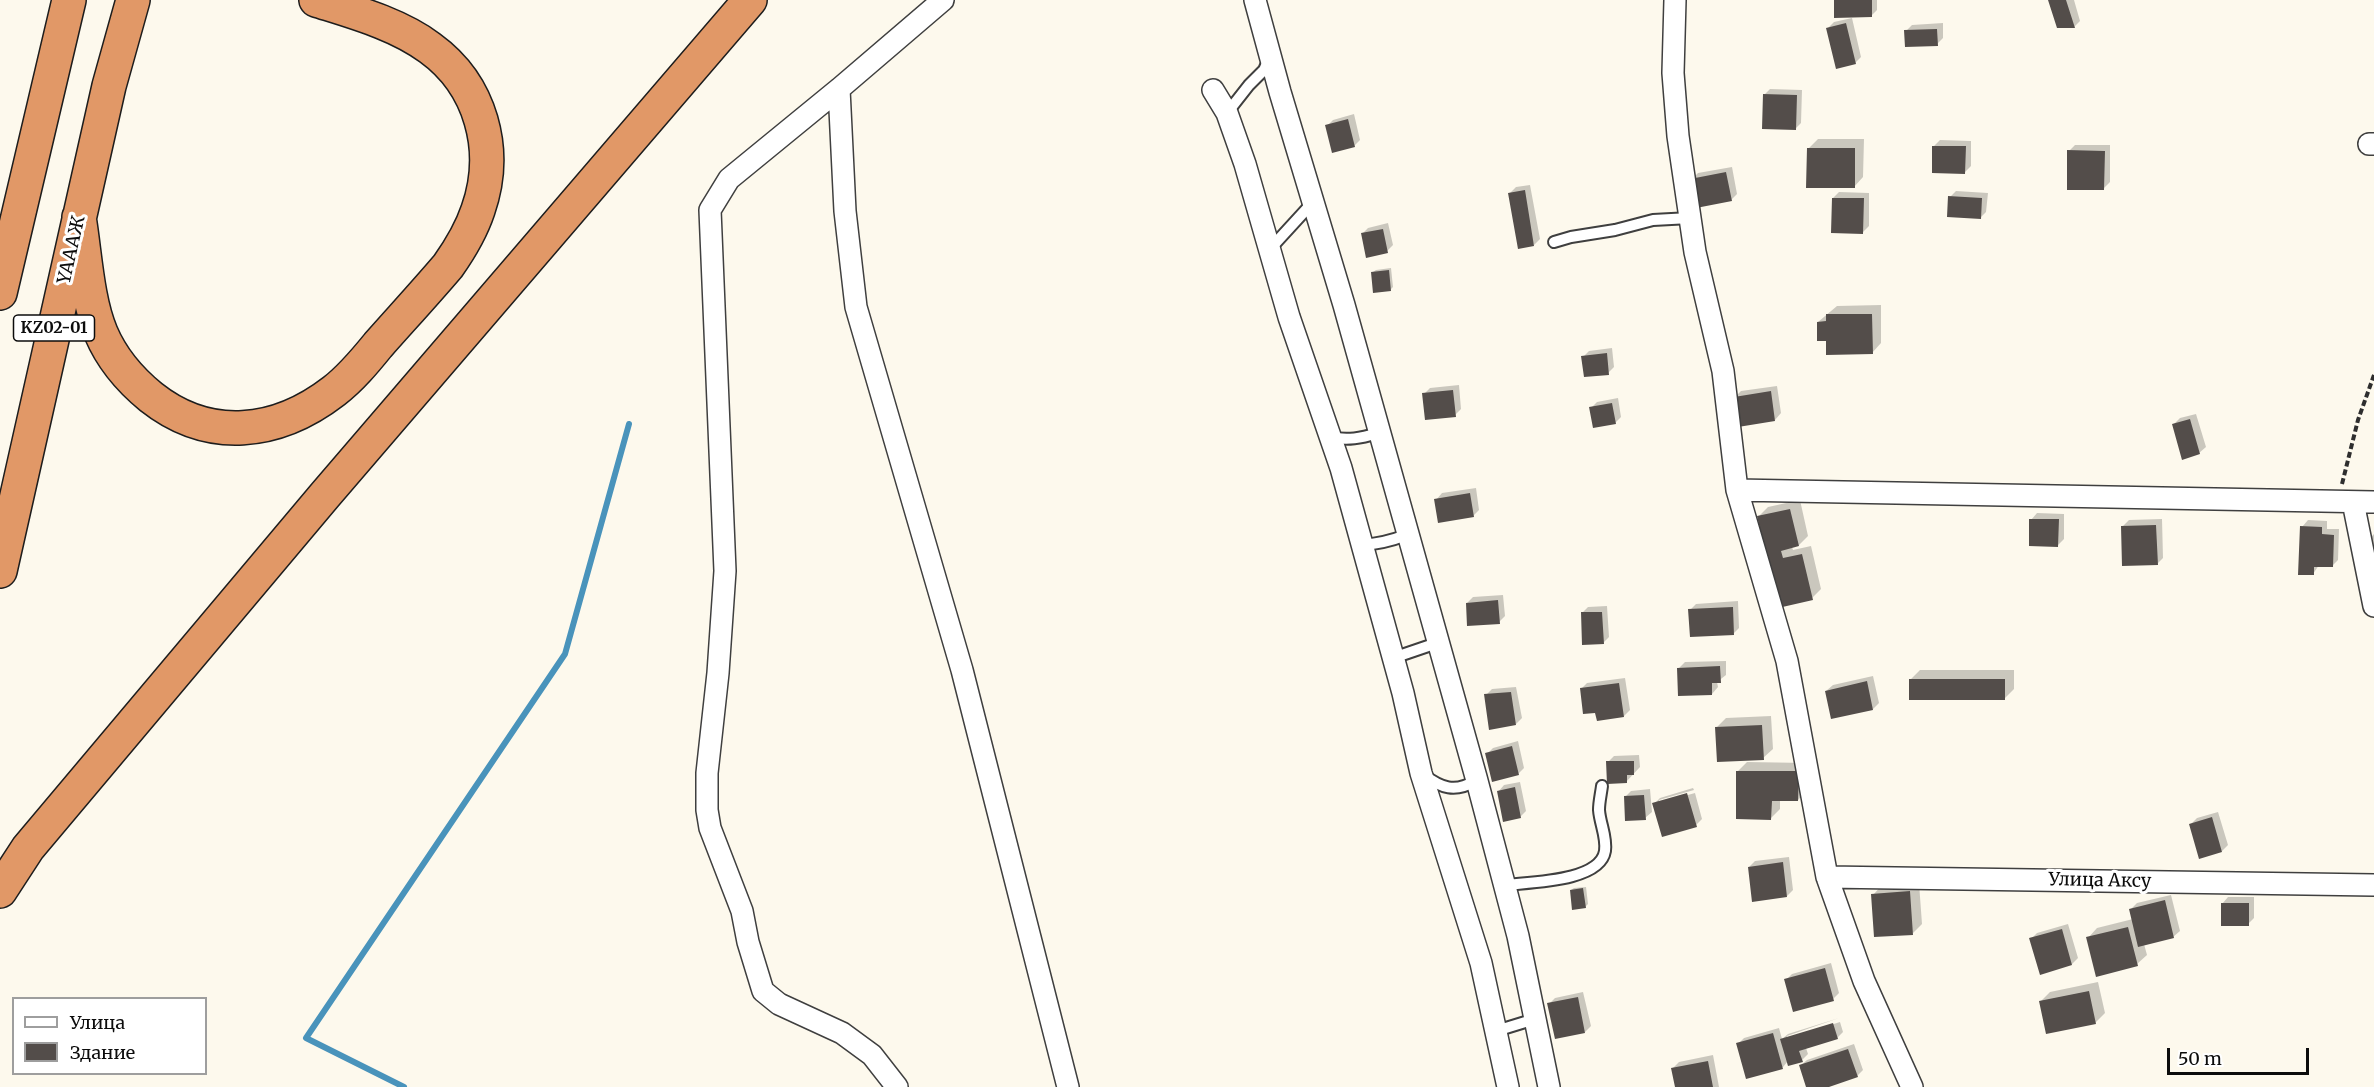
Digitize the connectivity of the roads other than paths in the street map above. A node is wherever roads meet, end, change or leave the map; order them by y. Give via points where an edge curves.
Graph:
1 (69, 0) edge
2 (133, 0) edge
3 (316, 0) edge
4 (750, 0) edge
5 (944, 0) edge
6 (1255, 0) edge
7 (1675, 0) edge
8 (1271, 56) junction
9 (838, 89) junction
10 (1213, 90) dead end
11 (1227, 113) junction
12 (1314, 201) junction
13 (18, 212) junction
14 (79, 217) junction
15 (1690, 218) junction
16 (0, 242) edge
17 (1554, 242) dead end
18 (1270, 249) junction
19 (0, 293) edge
20 (1377, 420) junction
21 (1330, 437) junction
22 (1737, 490) junction
23 (2358, 502) edge
24 (1406, 529) junction
25 (1361, 544) junction
26 (0, 571) edge
27 (2374, 606) edge
28 (1437, 643) junction
29 (1393, 658) junction
30 (1473, 765) junction
31 (1421, 773) junction
32 (1602, 786) dead end
33 (1827, 877) junction
34 (1504, 885) junction
35 (2374, 885) edge
36 (0, 891) edge
37 (1535, 1019) junction
38 (1496, 1031) junction
39 (897, 1087) edge
40 (1068, 1087) edge
41 (1508, 1087) edge
42 (1549, 1087) edge
43 (1912, 1087) edge

1 - 13 highway, KZ02-01
2 - 14 highway, ҮАААЖ / KZ02-01
3 - 14 highway via 362,15 429,46 468,87 485,133 485,184 479,209 460,249 335,390 290,417 263,426 233,429 203,425 160,404 122,370 100,331
4 - 36 highway via 309,513 28,848
5 - 9 street
6 - 8 street
7 - 15 street via 1673,73
8 - 11 lane via 1264,70
8 - 12 street
9 - 39 street via 729,179 710,210 725,571 707,810 710,828 742,911 763,991 779,1004 842,1033 872,1055
9 - 40 street via 845,211 856,307 962,670
10 - 11 street
11 - 18 street
12 - 18 lane
12 - 20 street
13 - 16 highway
13 - 19 highway, KZ02-01
14 - 26 highway, ҮАААЖ / KZ02-01
15 - 17 lane via 1653,220
15 - 22 street via 1723,371
18 - 21 street
20 - 21 lane via 1378,433 1344,440
20 - 24 street
21 - 25 street
22 - 23 street
22 - 33 street via 1786,661
23 - 27 street
24 - 25 lane via 1406,535 1393,540
24 - 28 street
25 - 29 street
28 - 29 lane
28 - 30 street
29 - 31 street
30 - 31 lane via 1475,781 1454,789
30 - 34 street
31 - 38 street via 1481,963
32 - 34 lane via 1599,809 1605,853 1598,865 1571,876
33 - 35 street, Улица Аксу
33 - 43 street via 1864,981
34 - 37 street
37 - 38 lane
37 - 42 street
38 - 41 street

